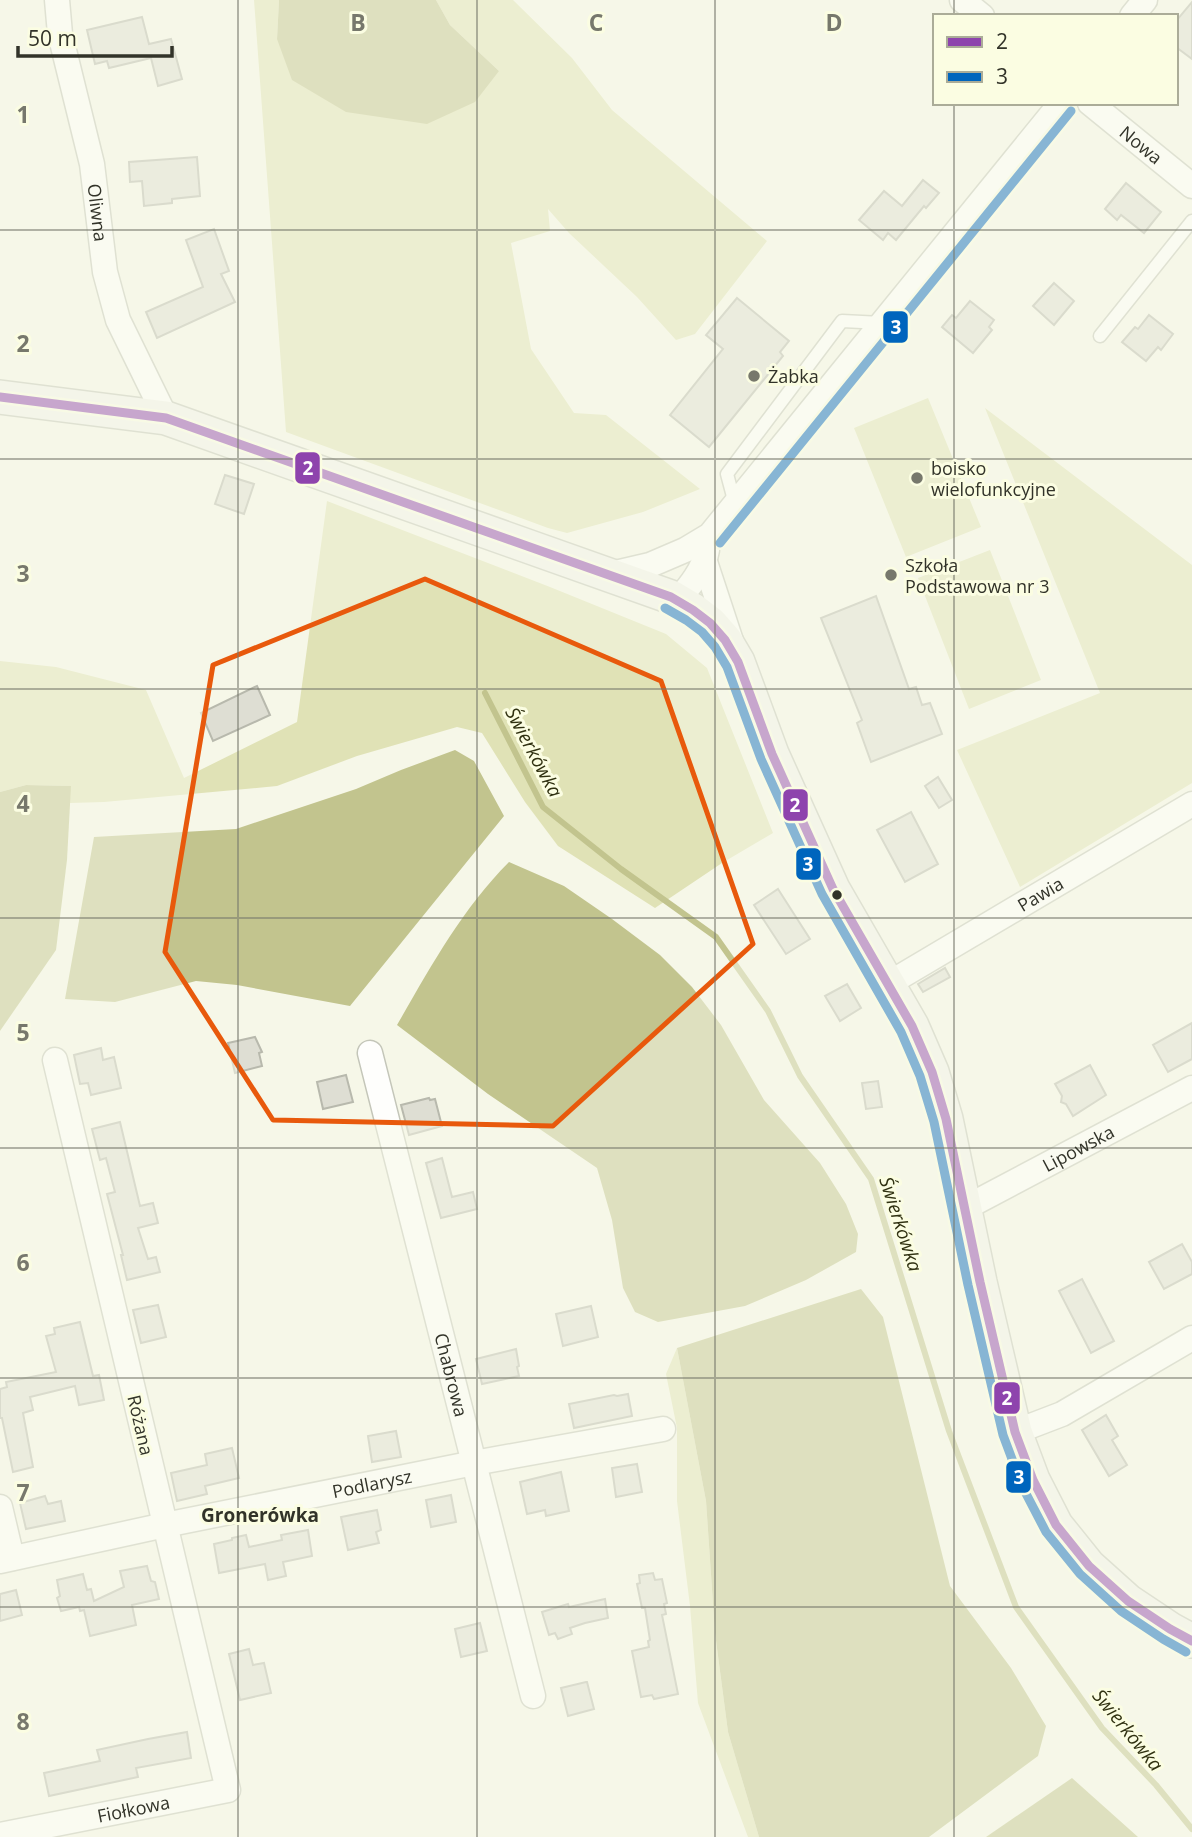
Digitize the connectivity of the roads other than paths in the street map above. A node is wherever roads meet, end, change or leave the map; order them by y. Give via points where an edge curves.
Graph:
1 (57, 0) edge
2 (962, 0) edge
3 (1145, 0) edge
4 (980, 14) edge
5 (1134, 14) edge
6 (1059, 105) edge
7 (1092, 105) edge
8 (1192, 186) edge
9 (1192, 221) edge
10 (1100, 336) dead end
11 (0, 397) edge
12 (166, 418) junction
13 (695, 556) junction
14 (607, 575) junction
15 (674, 599) junction
16 (738, 662) junction
17 (1192, 804) edge
18 (888, 984) junction
19 (370, 1053) dead end
20 (55, 1060) dead end
21 (1192, 1088) edge
22 (965, 1208) junction
23 (1192, 1338) edge
24 (663, 1429) dead end
25 (1015, 1432) junction
26 (474, 1464) junction
27 (0, 1507) edge
28 (164, 1525) junction
29 (6, 1560) edge
30 (1192, 1641) edge
31 (533, 1696) dead end
32 (228, 1790) joint
33 (0, 1835) edge

1 - 12 street, Oliwna via 60,34 92,164 105,272 118,320
2 - 4 street
3 - 5 street
6 - 13 street
7 - 8 street, Nowa
9 - 10 lane
11 - 12 street
12 - 14 street
13 - 14 street
13 - 15 street via 673,568
13 - 16 street
14 - 15 street
15 - 16 street via 710,623
16 - 18 street via 772,754 827,878
17 - 18 street, Pawia
18 - 22 street via 933,1072
19 - 26 street, Chabrowa
20 - 28 street, Różana
21 - 22 street, Lipowska
22 - 25 street
23 - 25 street via 1062,1414
24 - 26 street, Podlarysz
25 - 30 street via 1056,1525 1089,1566 1128,1601
26 - 28 street, Podlarysz
26 - 31 street, Chabrowa
27 - 29 street
28 - 29 street, Podlarysz
28 - 32 street, Różana
32 - 33 street, Fiołkowa

